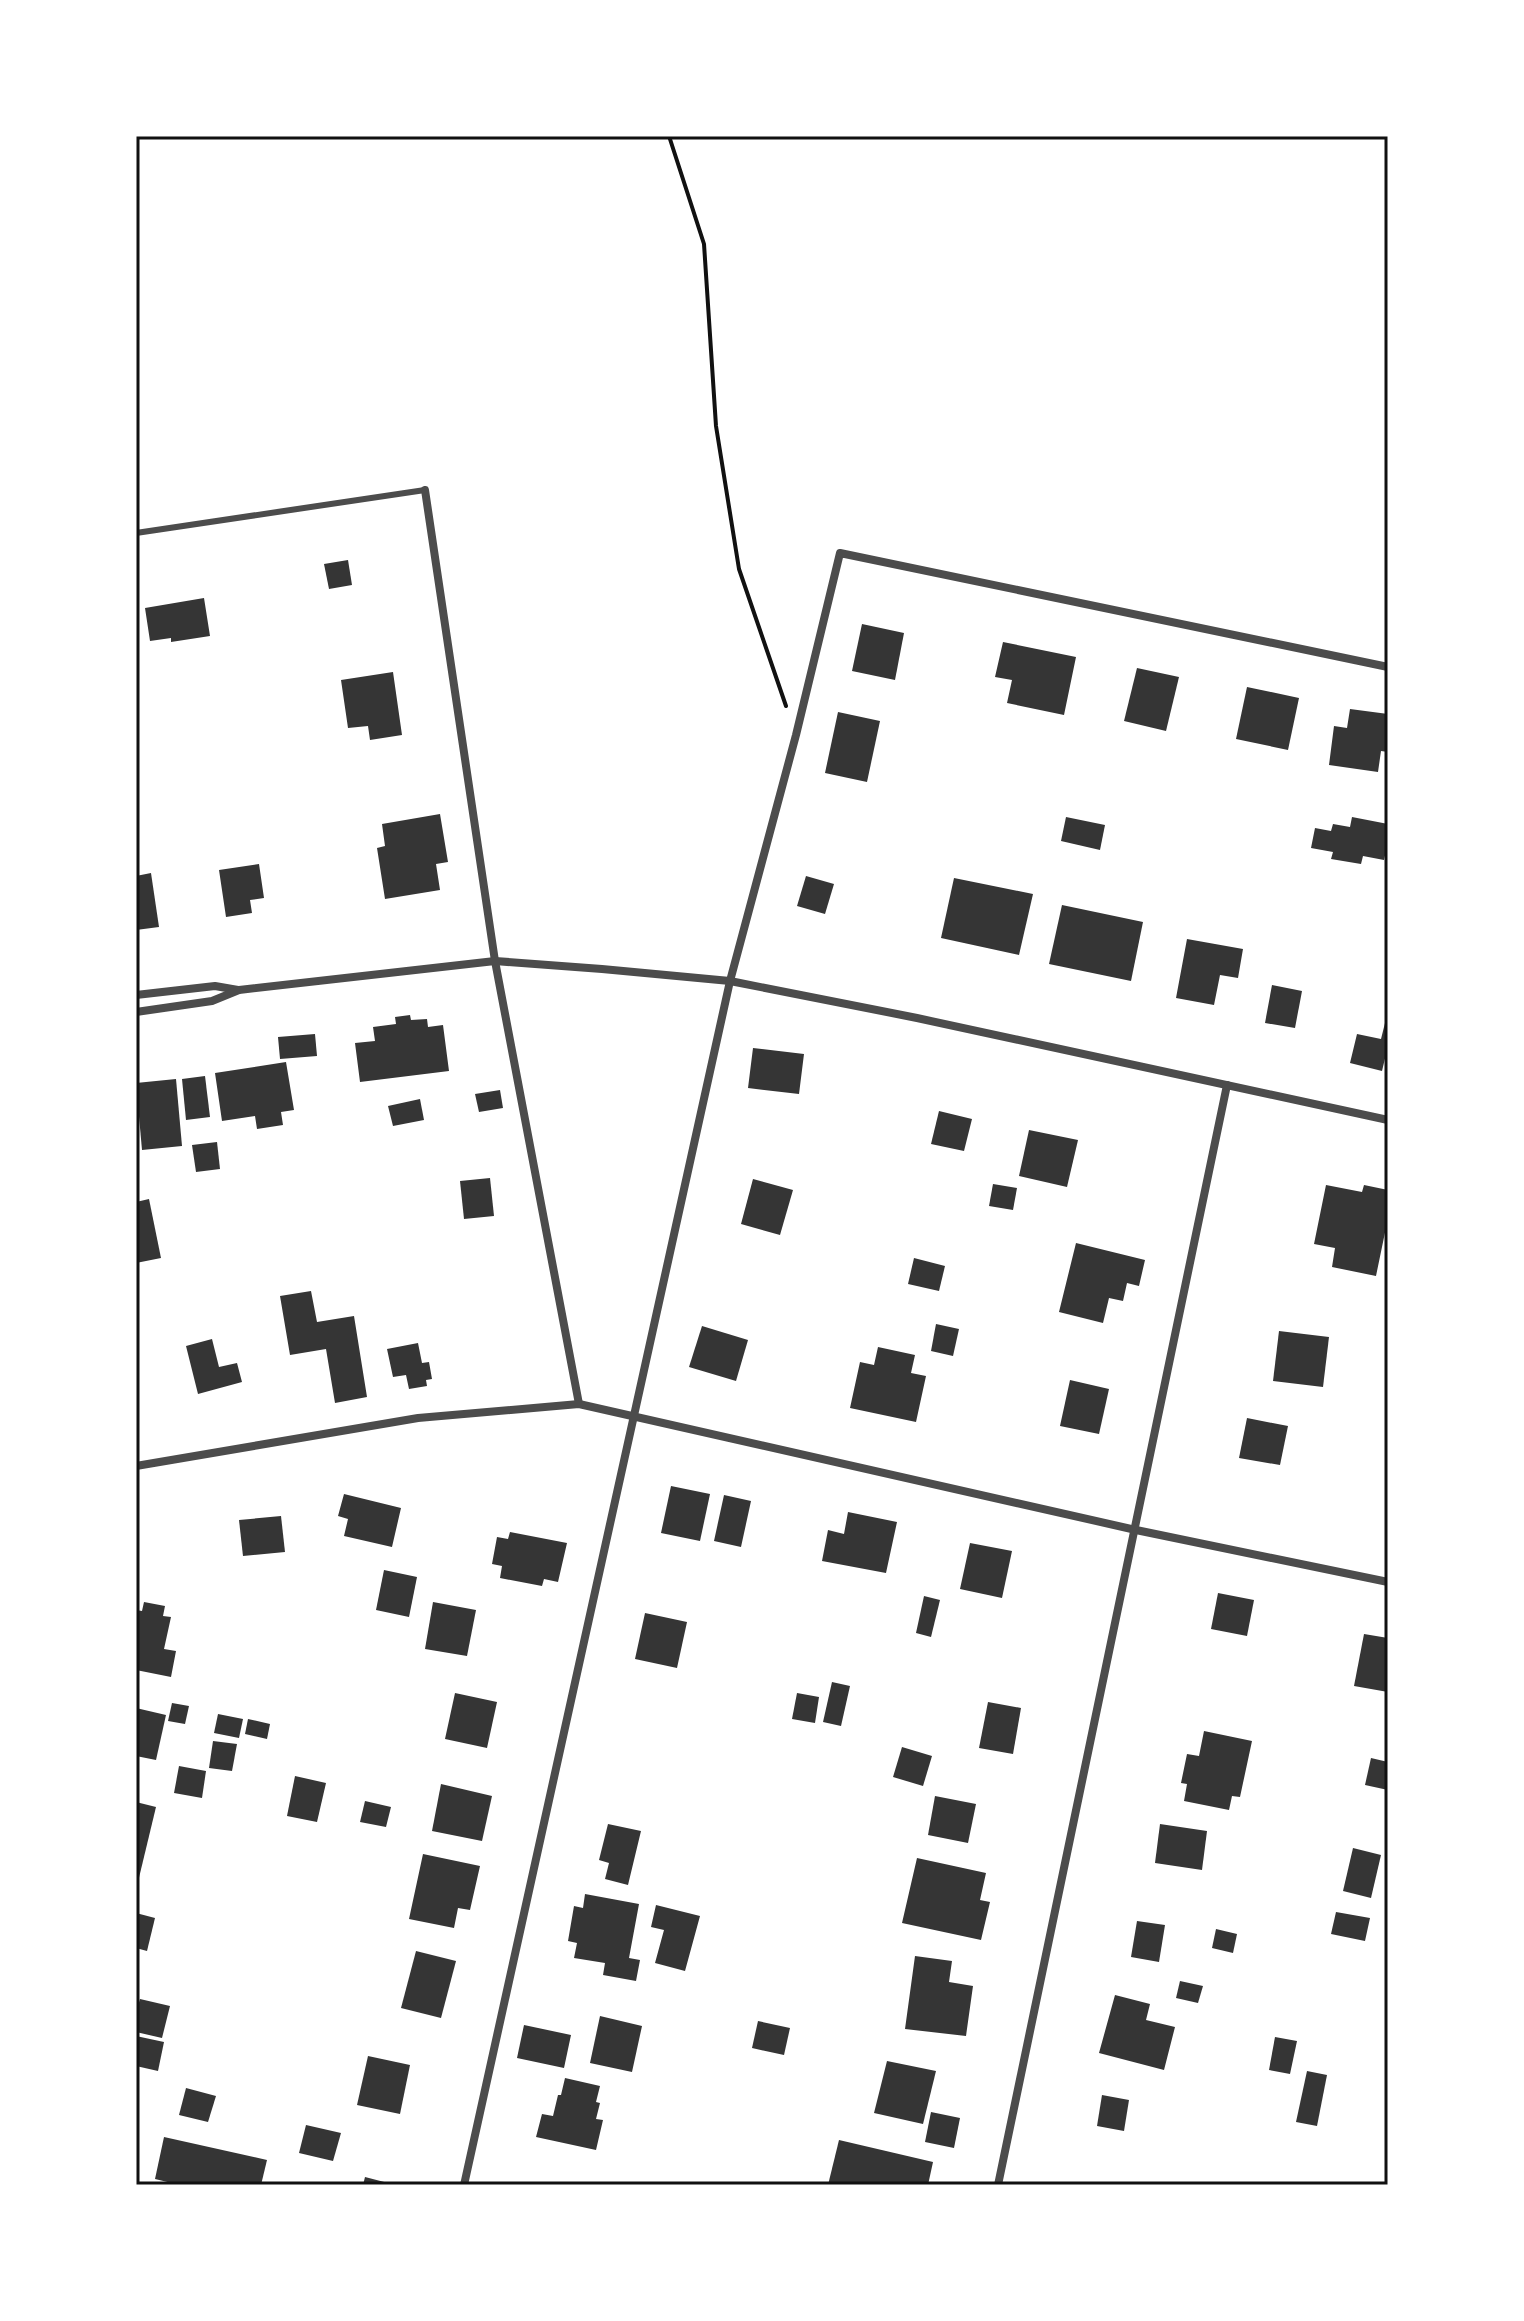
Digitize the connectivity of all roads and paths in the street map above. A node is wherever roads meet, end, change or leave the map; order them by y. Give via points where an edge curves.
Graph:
1 (669, 136) edge
2 (425, 490) joint
3 (136, 533) edge
4 (1388, 667) edge
5 (796, 735) junction
6 (495, 961) junction
7 (730, 981) junction
8 (239, 990) junction
9 (136, 995) edge
10 (136, 1012) edge
11 (1227, 1085) junction
12 (1388, 1120) edge
13 (579, 1404) junction
14 (634, 1415) junction
15 (136, 1466) edge
16 (1136, 1530) junction
17 (1388, 1582) edge
18 (464, 2185) edge
19 (998, 2185) edge

1 - 5 path via 704,244 716,426 739,569
2 - 3 lane
2 - 6 street
4 - 5 street via 840,553
5 - 7 street
6 - 7 street
6 - 8 street
6 - 13 street
7 - 11 street
7 - 14 street
8 - 9 street via 215,986
8 - 10 street via 212,1001
11 - 12 street
11 - 16 street
13 - 14 street
13 - 15 street via 418,1418
14 - 16 street
14 - 18 street
16 - 17 street
16 - 19 street

